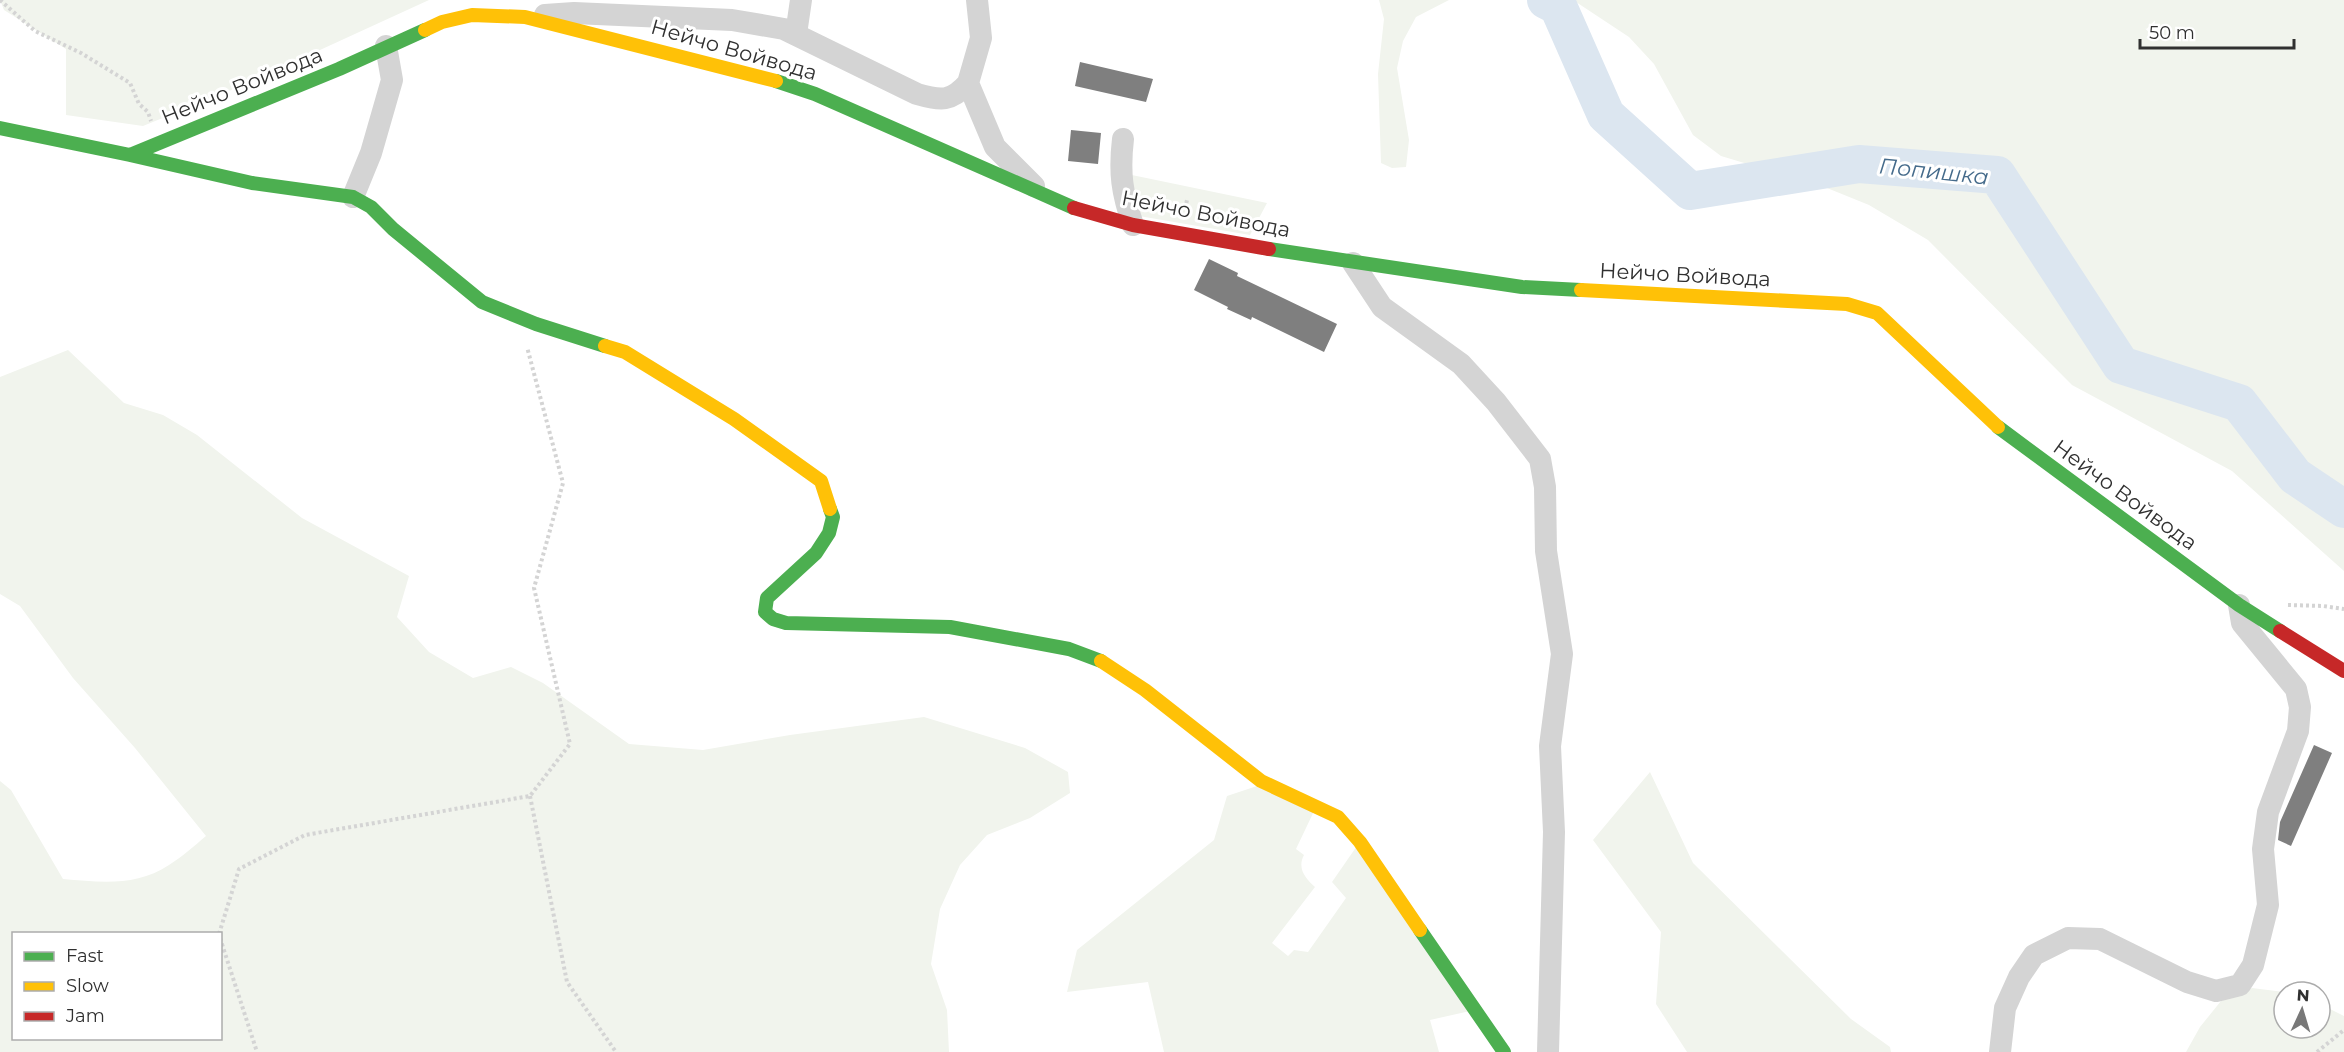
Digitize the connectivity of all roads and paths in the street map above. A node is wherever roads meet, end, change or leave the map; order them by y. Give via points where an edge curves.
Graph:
1 (0, 0) edge
2 (801, 0) edge
3 (977, 0) edge
4 (525, 17) junction
5 (796, 34) junction
6 (386, 46) junction
7 (968, 83) junction
8 (0, 128) edge
9 (1123, 139) dead end
10 (159, 143) junction
11 (130, 155) junction
12 (1044, 195) junction
13 (353, 197) junction
14 (1133, 225) junction
15 (1353, 263) junction
16 (519, 317) junction
17 (2240, 605) junction
18 (2344, 670) edge
19 (530, 796) junction
20 (221, 932) edge
21 (222, 942) edge
22 (2344, 1030) edge
23 (257, 1052) edge
24 (616, 1052) edge
25 (1504, 1052) edge
26 (1548, 1052) edge
27 (2000, 1052) edge
28 (2317, 1052) edge

1 - 10 path via 34,31 81,52 130,83 139,104 148,112
2 - 5 street
3 - 7 street via 981,38
4 - 5 street via 574,13 732,20
4 - 6 street, Нейчо Войвода via 472,15 442,22
4 - 12 street, Нейчо Войвода via 760,76 815,94
5 - 7 street via 934,99 957,95
6 - 10 street, Нейчо Войвода
6 - 13 street via 392,80 374,144
7 - 12 street via 995,147
8 - 11 street
9 - 14 street via 1119,171
10 - 11 street, Нейчо Войвода
11 - 13 street via 252,183
12 - 14 street, Нейчо Войвода via 1076,209
13 - 16 street via 371,207 393,230 482,302
14 - 15 street, Нейчо Войвода
15 - 17 street, Нейчо Войвода via 1522,287 1847,304 1877,313 1992,423
15 - 26 street via 1382,308 1461,364 1540,459 1545,487 1546,551 1562,654 1550,746 1554,832
16 - 19 path via 563,483 534,588 570,744
16 - 25 street via 625,352 734,419 821,481 834,517 829,533 816,553 767,598 765,612 773,619 786,623 950,627 1069,649 1100,660 1145,690 1261,781 1338,817 1360,842
17 - 18 street, Нейчо Войвода
17 - 27 street via 2242,623 2296,689 2301,706 2298,731 2268,812 2263,849 2268,905 2253,965 2240,985 2216,991 2187,982 2100,939 2068,938 2034,955 2019,977 2005,1008
19 - 20 path via 304,835 239,869
19 - 24 path via 567,982
21 - 23 path
22 - 28 path

